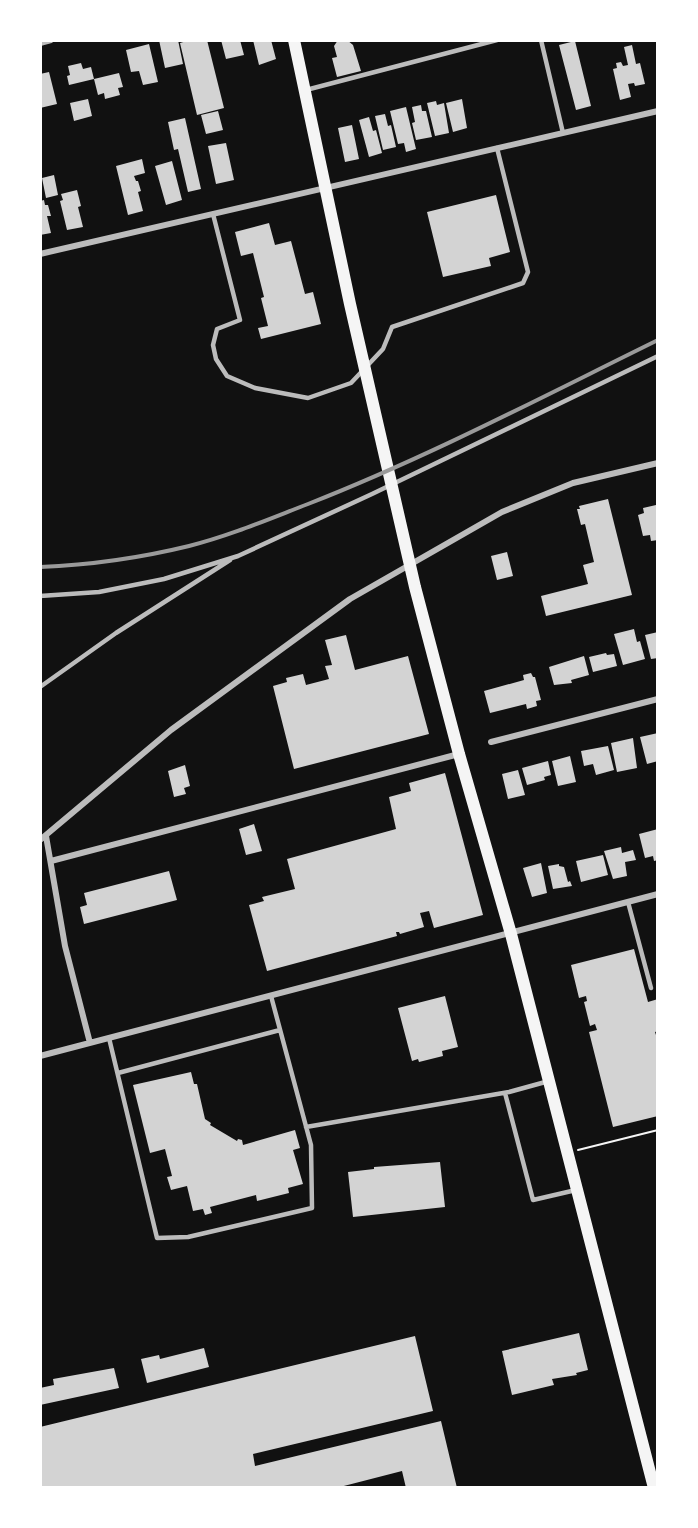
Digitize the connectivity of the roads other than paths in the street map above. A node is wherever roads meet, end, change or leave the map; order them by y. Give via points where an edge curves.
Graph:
1 (51, 40) edge
2 (294, 40) edge
3 (497, 40) edge
4 (541, 40) edge
5 (40, 43) edge
6 (306, 90) junction
7 (657, 111) edge
8 (563, 133) junction
9 (497, 148) junction
10 (325, 188) junction
11 (213, 214) junction
12 (40, 254) edge
13 (657, 356) edge
14 (657, 463) edge
15 (238, 556) junction
16 (40, 596) edge
17 (40, 687) edge
18 (657, 699) edge
19 (491, 742) dead end
20 (459, 754) junction
21 (43, 838) edge
22 (51, 861) junction
23 (657, 894) edge
24 (628, 902) junction
25 (511, 934) junction
26 (651, 988) dead end
27 (271, 996) junction
28 (280, 1030) junction
29 (109, 1038) junction
30 (90, 1043) junction
31 (40, 1056) edge
32 (118, 1073) junction
33 (549, 1081) junction
34 (505, 1093) junction
35 (306, 1126) junction
36 (576, 1190) junction
37 (654, 1488) edge

1 - 5 street
2 - 6 main road
3 - 6 lane
4 - 8 lane
6 - 10 main road
7 - 8 street
8 - 9 street
9 - 10 street
9 - 11 lane via 528,272 524,283 392,327 383,349 351,383 308,398 255,388 227,376 216,359 213,345 217,329 240,320
10 - 11 street
10 - 20 main road via 415,586
11 - 12 street
13 - 15 lane
14 - 21 street via 573,483 502,512 350,599 171,730
15 - 16 lane via 99,592
15 - 17 lane via 116,633
18 - 19 street
20 - 22 street
20 - 25 main road
21 - 22 street
22 - 30 street via 65,946
23 - 24 street
24 - 25 street
24 - 26 lane
25 - 27 street
25 - 33 main road
27 - 28 lane
27 - 29 street
28 - 32 lane
28 - 35 lane
29 - 30 street
29 - 32 lane
30 - 31 street
32 - 35 lane via 157,1238 188,1237 312,1208 311,1145
33 - 34 lane
33 - 36 main road
34 - 35 lane
34 - 36 lane via 533,1200
36 - 37 main road

